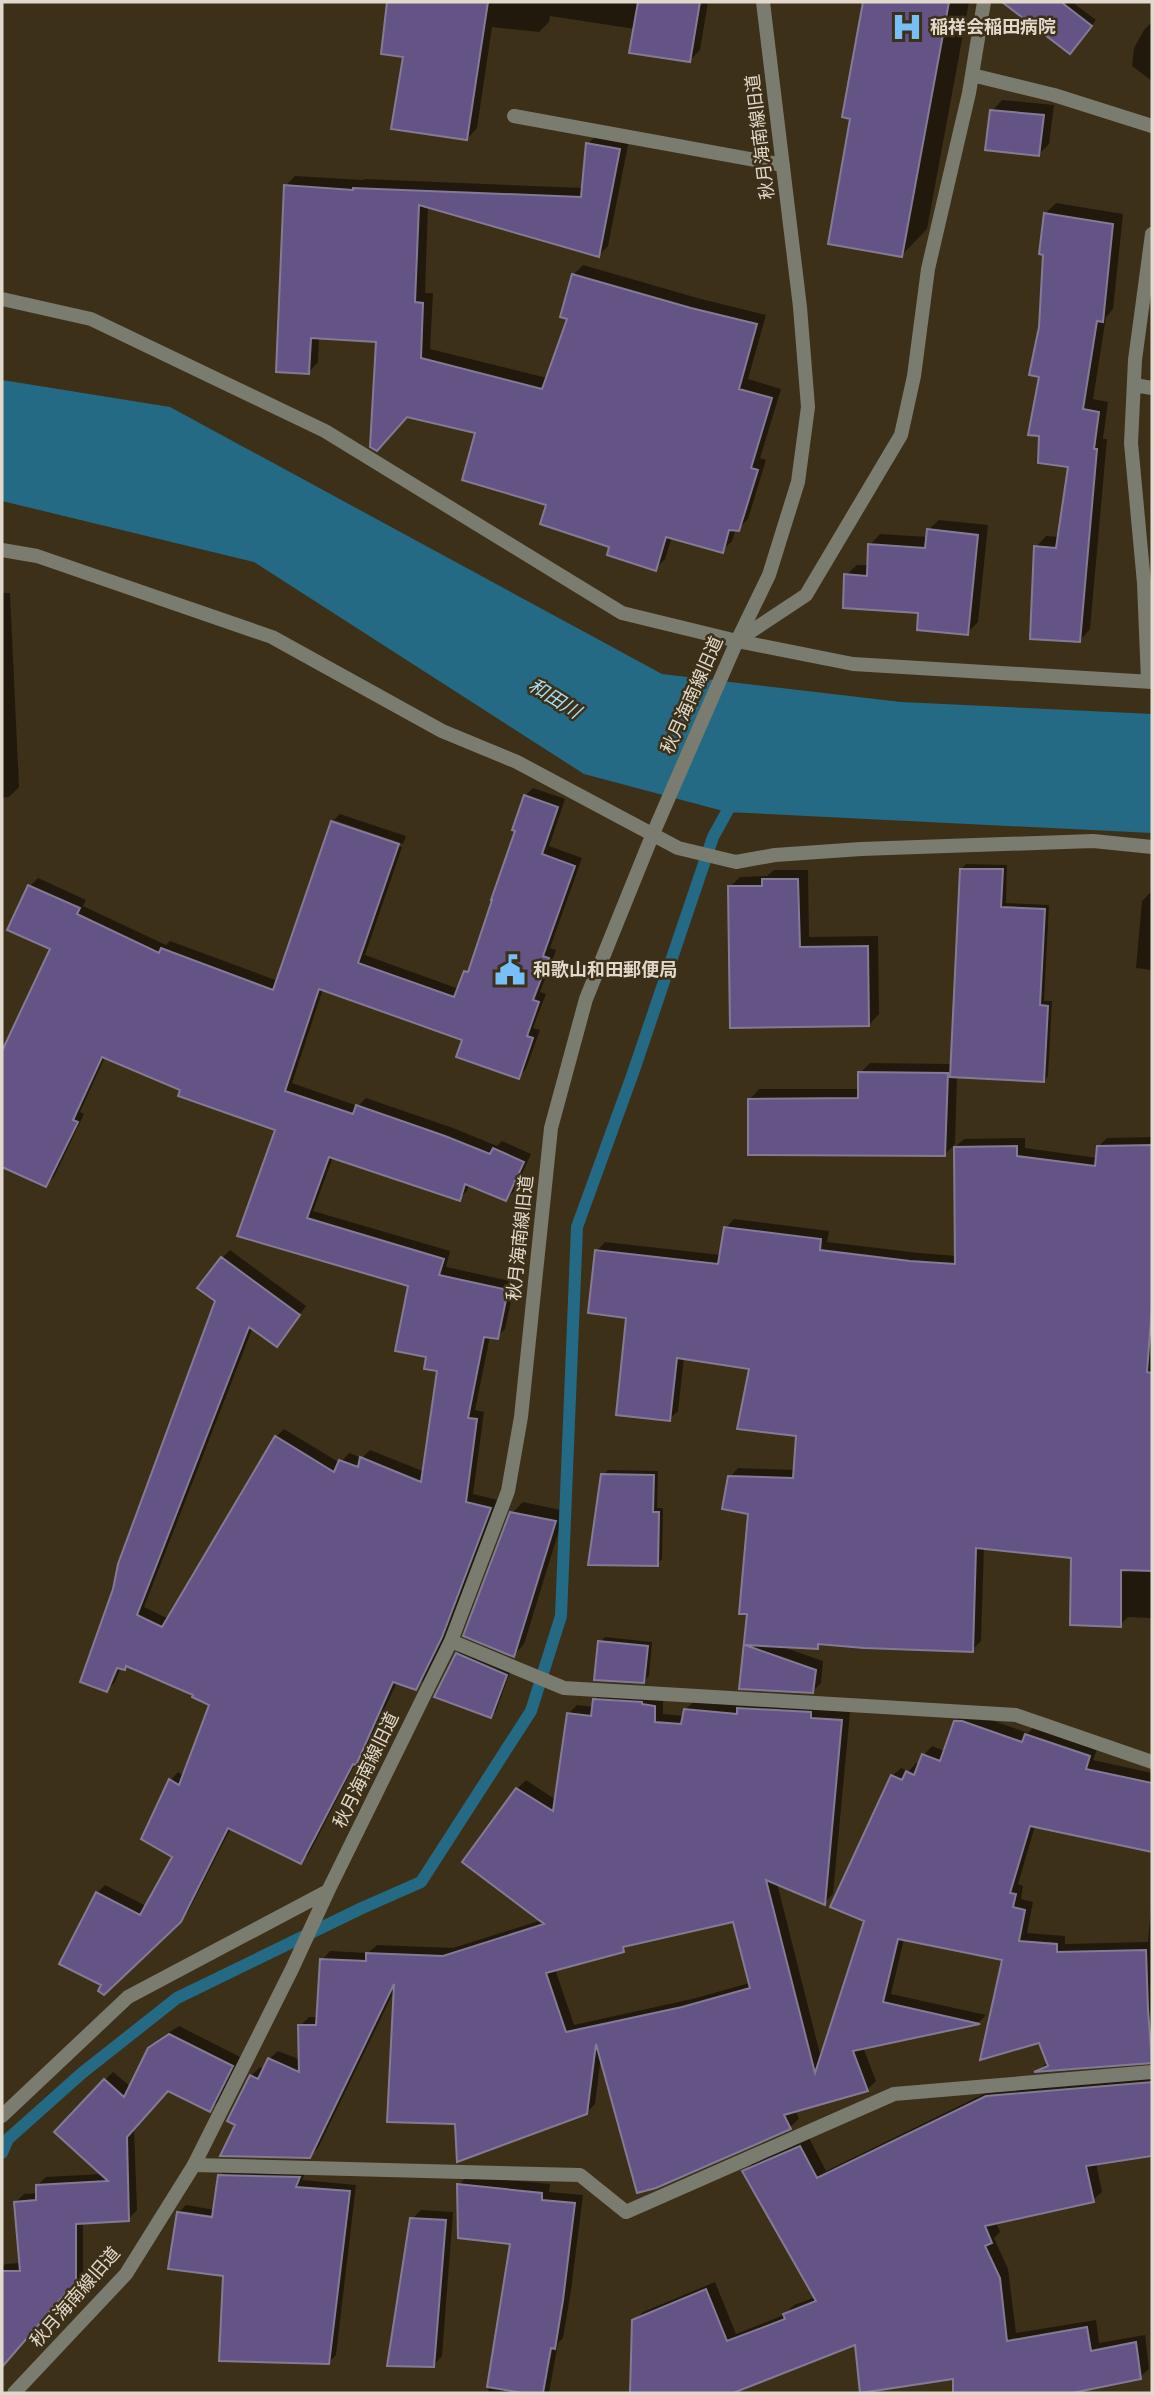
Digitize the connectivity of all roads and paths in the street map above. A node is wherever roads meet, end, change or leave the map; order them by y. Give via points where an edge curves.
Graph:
1 (763, 2) edge
2 (984, 2) edge
3 (972, 75) junction
4 (514, 116) dead end
5 (1152, 125) edge
6 (783, 165) junction
7 (1152, 234) edge
8 (2, 299) edge
9 (1134, 385) junction
10 (1152, 387) edge
11 (2, 550) edge
12 (737, 641) junction
13 (1150, 681) edge
14 (652, 836) junction
15 (1152, 847) edge
16 (451, 1641) junction
17 (1152, 1762) edge
18 (328, 1891) junction
19 (1152, 2072) edge
20 (2, 2116) edge
21 (194, 2165) junction
22 (15, 2393) edge

1 - 6 street, 秋月海南線旧道
2 - 3 street
3 - 5 street
3 - 12 street via 928,269 901,435 806,595
4 - 6 street
6 - 12 street, 秋月海南線旧道 via 808,407 798,482 769,575
7 - 9 street
8 - 12 street via 91,319 325,431 622,613
9 - 10 street
9 - 13 street via 1131,443
11 - 14 street via 37,556 272,637 442,732 517,762
12 - 13 street via 853,664
12 - 14 street, 秋月海南線旧道
14 - 15 street via 678,848 736,862 874,848 1093,841
14 - 16 street, 秋月海南線旧道 via 586,999 551,1128 521,1417 508,1491
16 - 17 street via 564,1688 1016,1715
16 - 18 street, 秋月海南線旧道
18 - 20 street via 128,1997
18 - 21 street, 秋月海南線旧道
19 - 21 street via 894,2094 626,2211 580,2175
21 - 22 street, 秋月海南線旧道 via 126,2274

